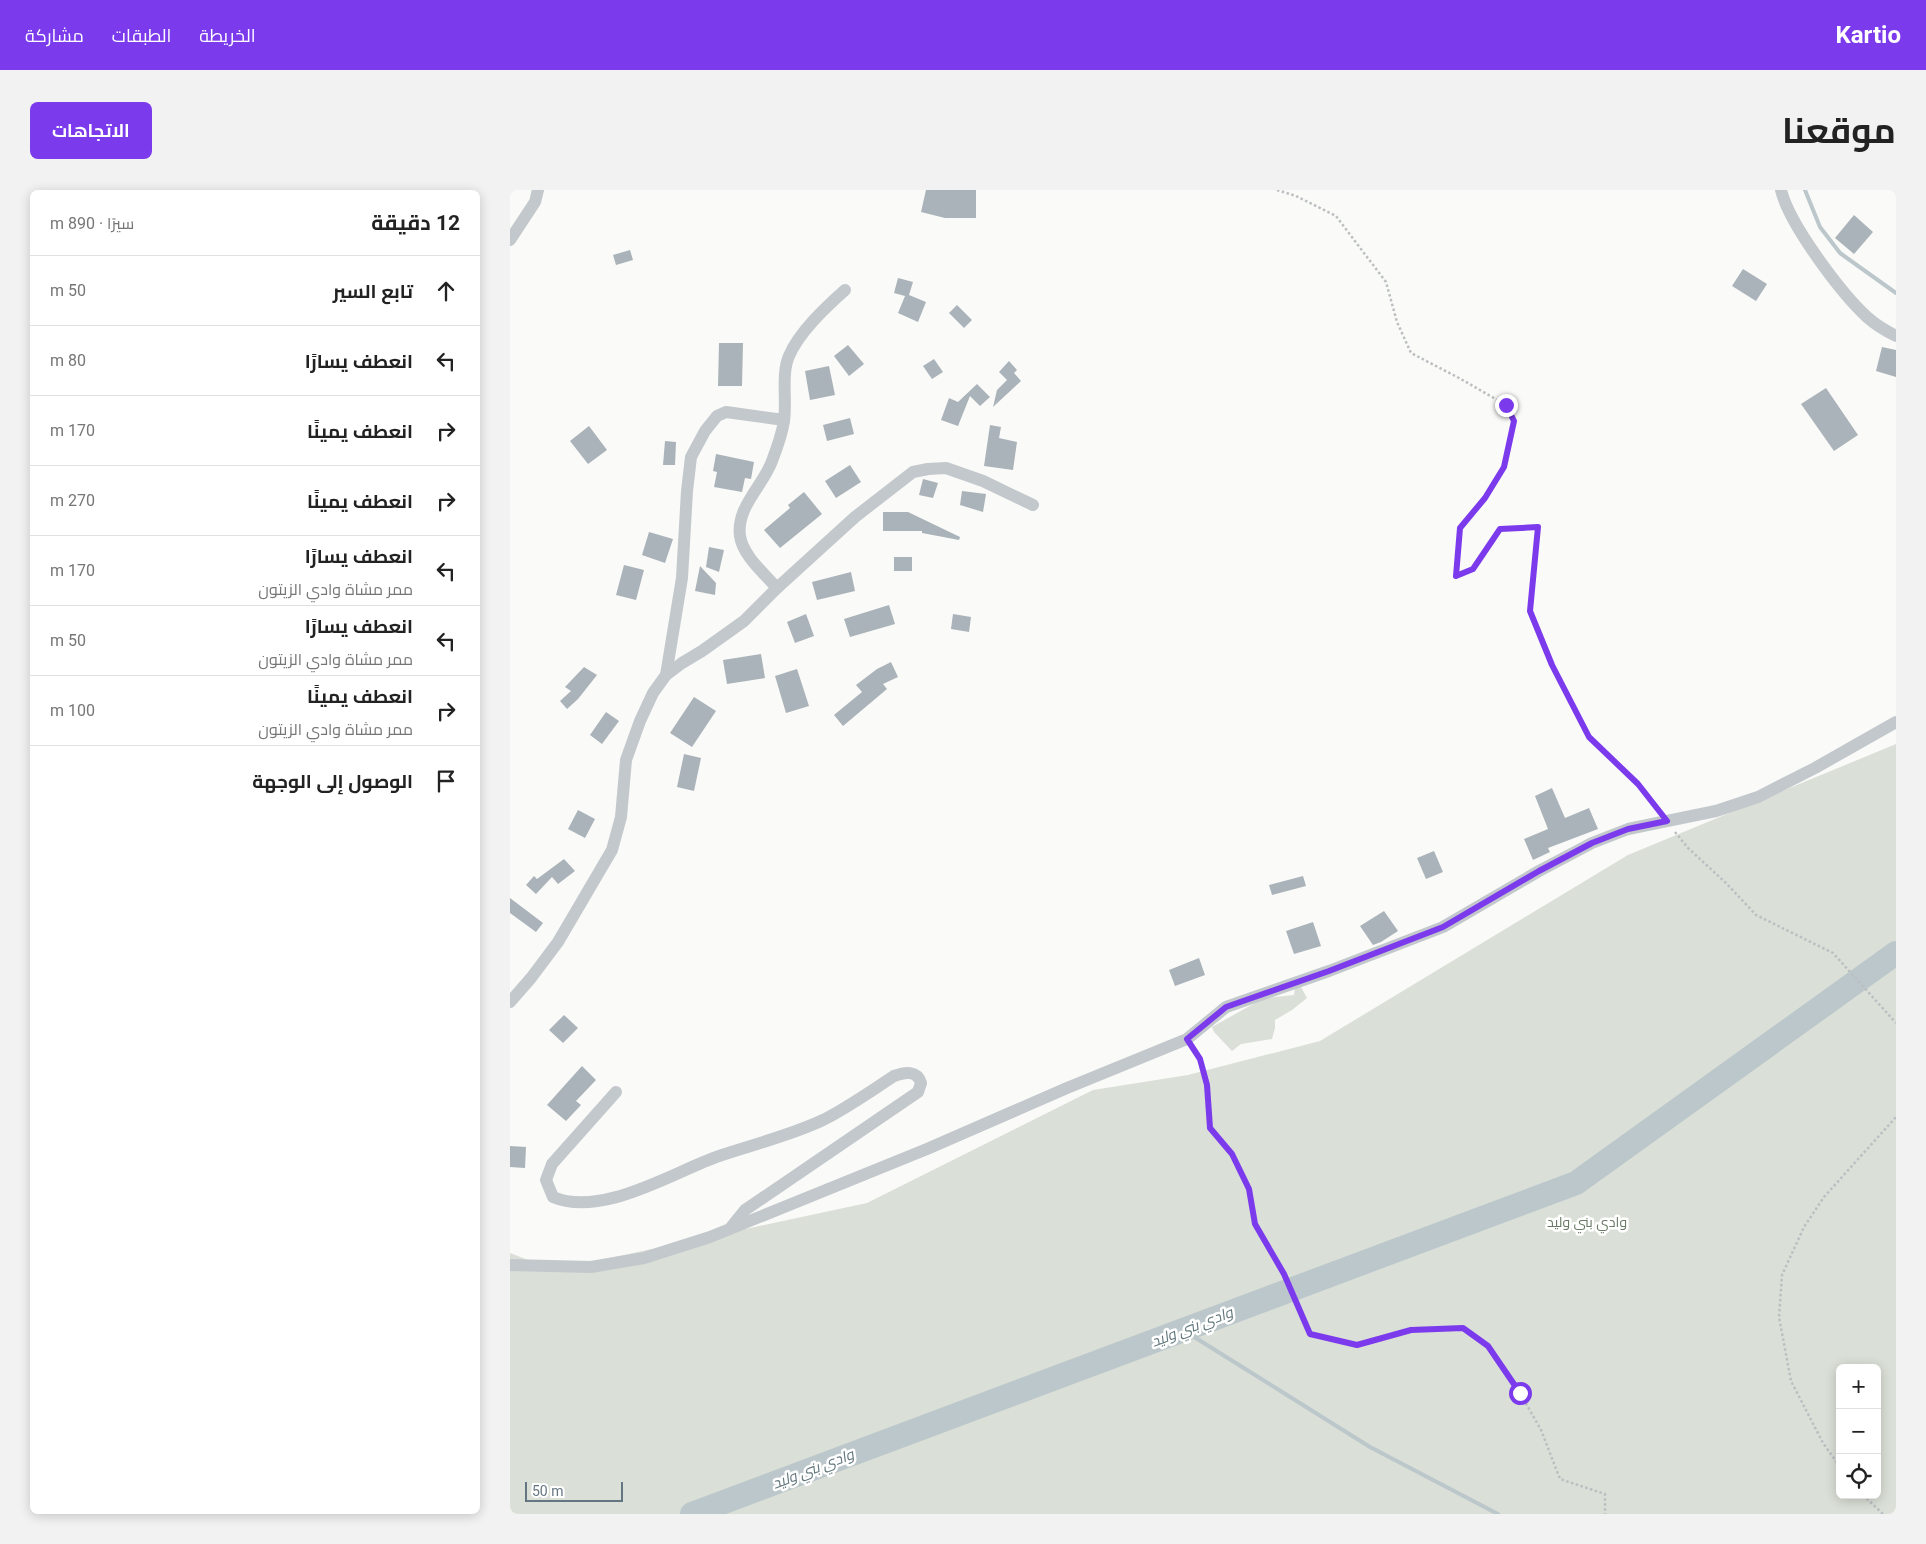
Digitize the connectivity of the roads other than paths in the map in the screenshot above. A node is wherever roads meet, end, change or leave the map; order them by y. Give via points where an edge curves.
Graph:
1 (538, 190) edge
2 (1781, 190) edge
3 (510, 240) edge
4 (845, 290) dead end
5 (1896, 336) edge
6 (784, 420) junction
7 (1033, 504) dead end
8 (777, 588) junction
9 (666, 676) junction
10 (1896, 722) edge
11 (510, 1002) edge
12 (616, 1092) dead end
13 (730, 1228) junction
14 (510, 1265) edge

1 - 3 street via 535,202
2 - 5 street via 1799,228 1826,268 1868,317
4 - 6 street via 827,305 789,356
6 - 8 street via 772,462 744,508 740,523 740,537 748,555
6 - 9 street via 726,412 717,416 705,430 691,457 682,578
7 - 8 street via 946,468 914,472 855,517
8 - 9 street via 744,621
9 - 11 street via 653,693 626,760 621,817 612,850 558,942
10 - 13 street via 1758,796 1716,811 1628,829 1592,843 1443,927 1226,1007 1187,1039
12 - 13 street via 552,1164 546,1180 553,1197 563,1201 590,1202 630,1194 717,1157 808,1127 894,1076 905,1072 920,1078 922,1083 918,1092 745,1210
13 - 14 street via 644,1258 591,1267

